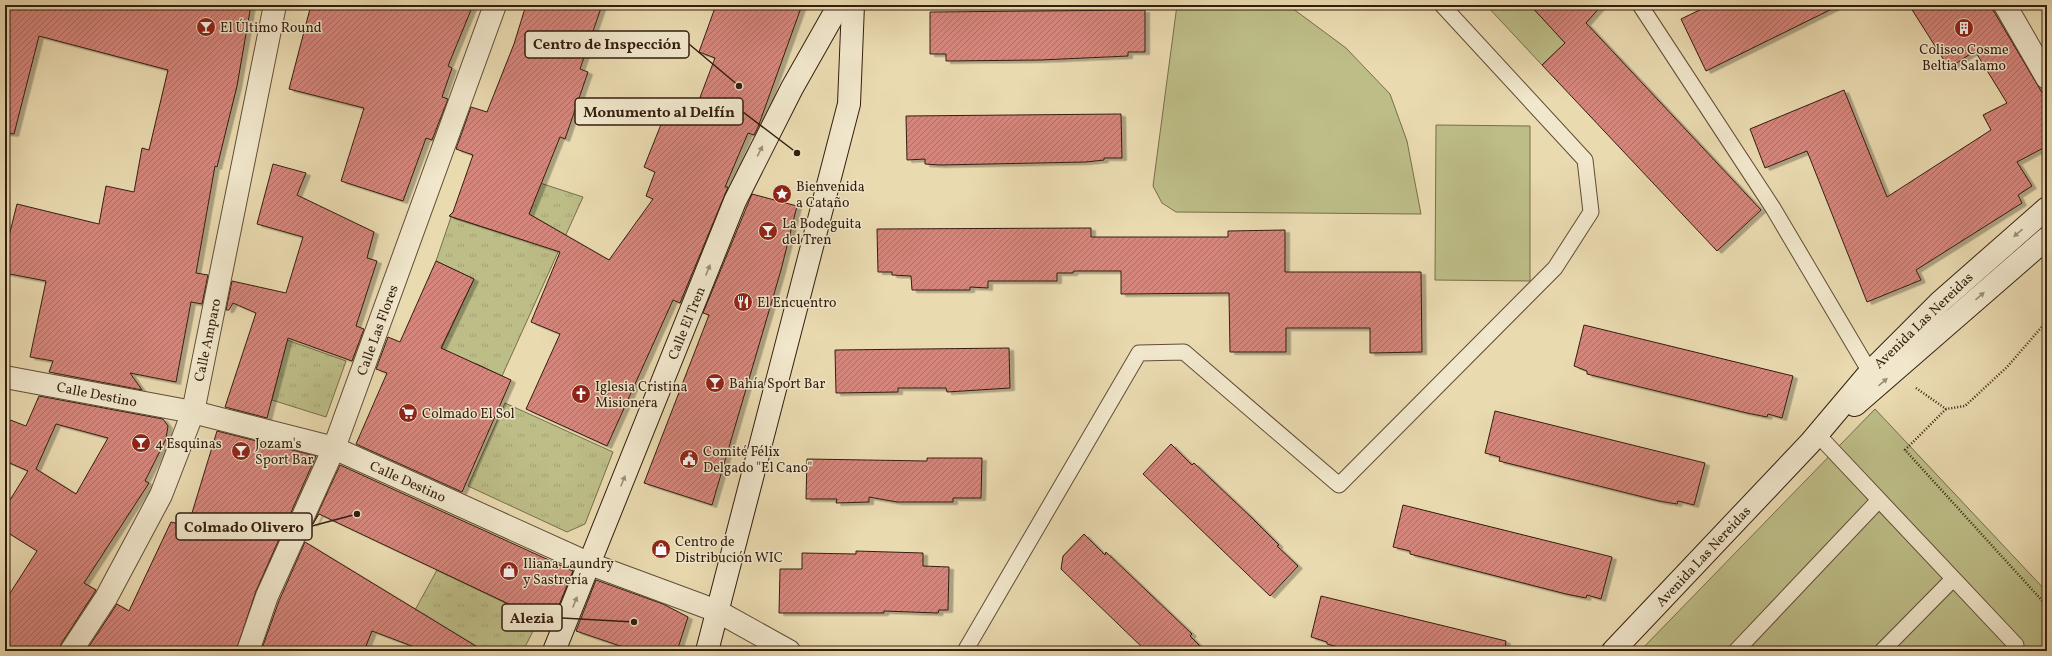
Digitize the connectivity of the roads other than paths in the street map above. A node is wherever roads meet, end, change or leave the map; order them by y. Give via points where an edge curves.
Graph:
1 (275, 5) edge
2 (495, 5) edge
3 (839, 5) edge
4 (853, 5) edge
5 (1442, 5) edge
6 (1640, 5) edge
7 (2005, 5) edge
8 (2047, 78) edge
9 (2047, 208) edge
10 (2047, 238) edge
11 (1870, 372) junction
12 (5, 377) edge
13 (193, 412) junction
14 (1814, 440) junction
15 (334, 448) junction
16 (1879, 500) junction
17 (590, 564) junction
18 (1954, 579) junction
19 (717, 611) junction
20 (71, 651) edge
21 (248, 651) edge
22 (554, 651) edge
23 (707, 651) edge
24 (789, 651) edge
25 (965, 651) edge
26 (1613, 651) edge
27 (1736, 651) edge
28 (1882, 651) edge
29 (2010, 651) edge

1 - 13 street, Calle Amparo
2 - 15 street, Calle Las Flores
17 -> 3 street, Calle El Tren via 735,201 792,88
4 - 19 street via 849,104
5 - 25 lane via 1585,160 1591,212 1556,268 1339,484 1184,352 1139,353
6 - 11 lane via 1772,208
7 - 8 street
9 -> 11 street, Avenida Las Nereidas via 1940,302
14 -> 10 street, Avenida Las Nereidas
11 - 14 street, Avenida Las Nereidas
12 - 13 street, Calle Destino
13 - 15 street, Calle Destino
13 - 20 street, Calle Amparo via 161,495 106,598
14 - 16 lane
14 - 26 street, Avenida Las Nereidas
15 - 17 street, Calle Destino
15 - 21 street, Calle Las Flores via 267,596
16 - 18 lane
16 - 27 lane
17 - 19 street, Calle Destino
22 -> 17 street, Calle El Tren
18 - 28 lane
18 - 29 lane via 2016,645
19 - 23 street
19 - 24 street, Calle Destino

